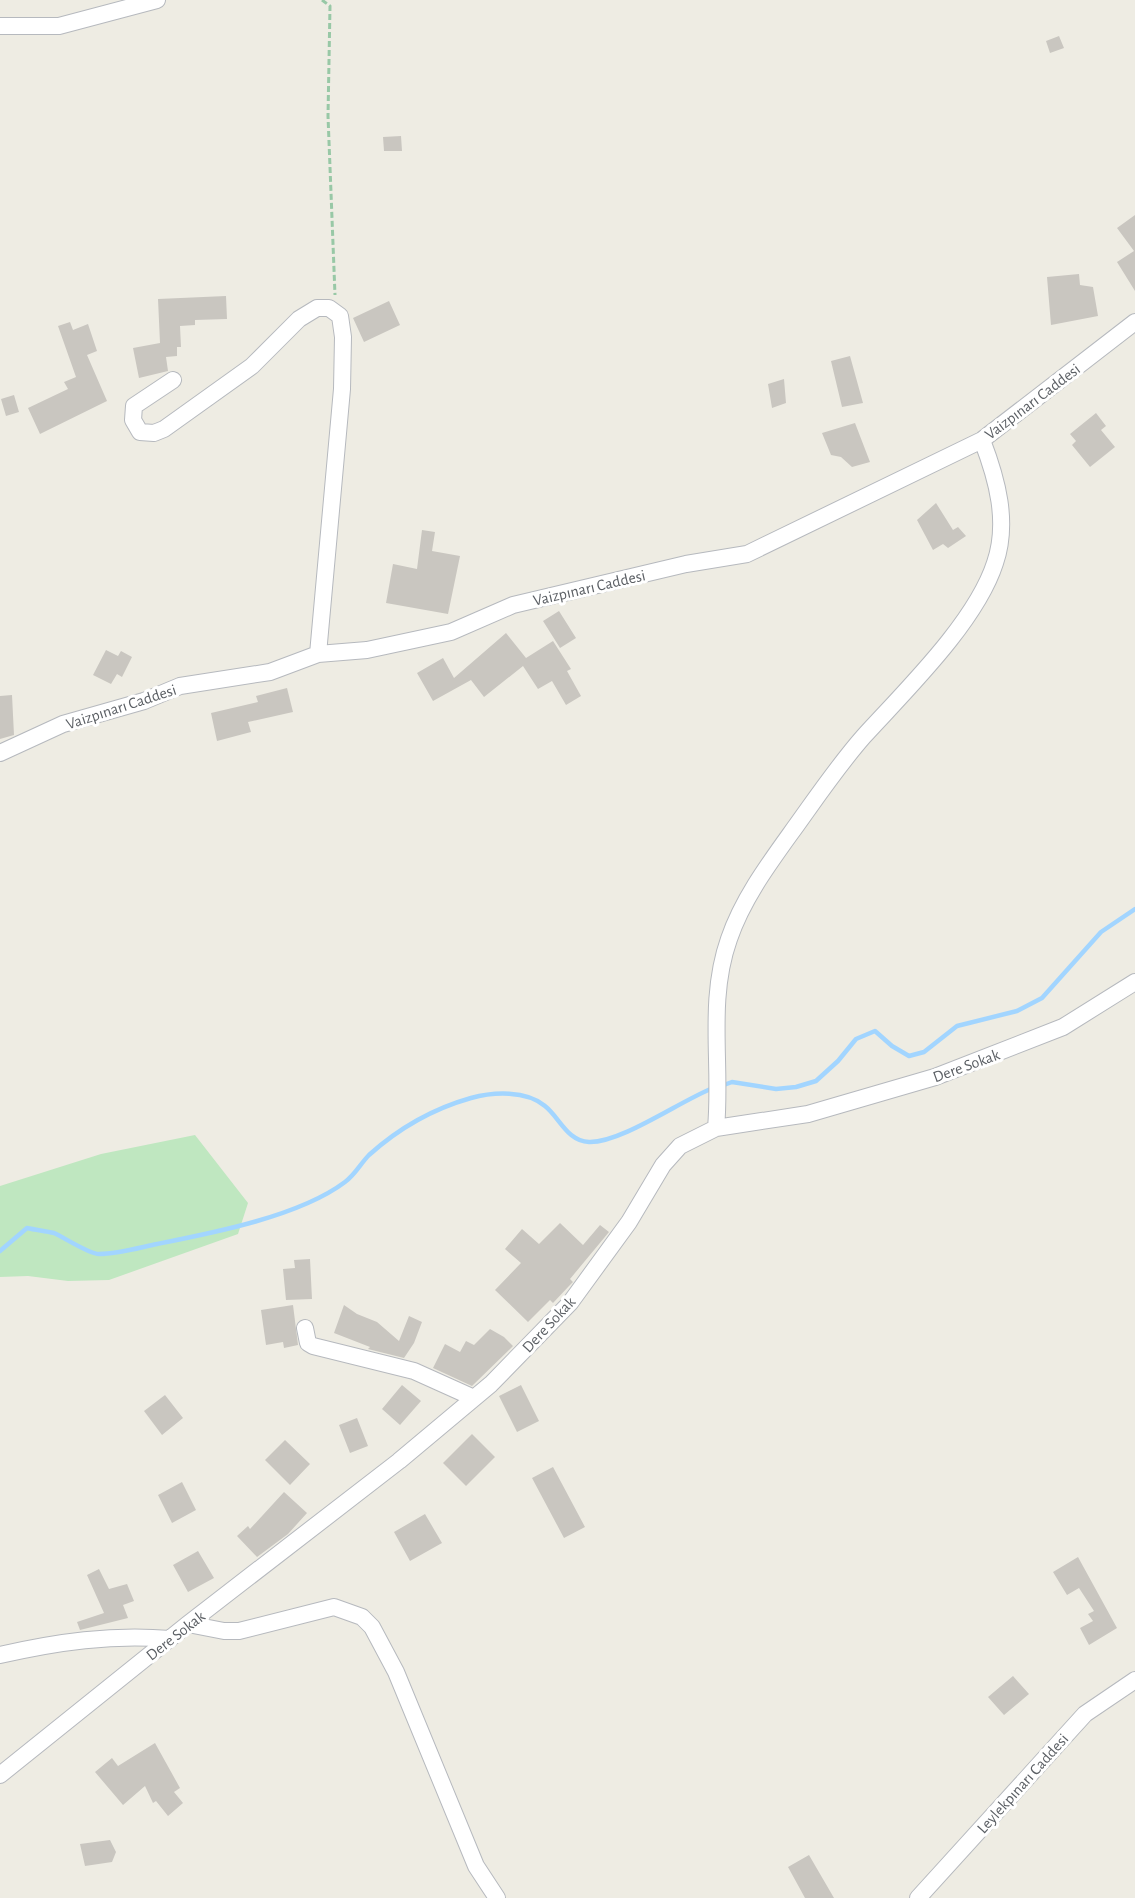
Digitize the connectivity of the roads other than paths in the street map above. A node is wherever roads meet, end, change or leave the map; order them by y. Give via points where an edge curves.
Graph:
1 (157, 0) edge
2 (0, 26) edge
3 (1135, 322) edge
4 (173, 380) dead end
5 (982, 440) junction
6 (318, 654) junction
7 (0, 753) edge
8 (1135, 982) edge
9 (716, 1128) junction
10 (305, 1328) dead end
11 (474, 1398) junction
12 (188, 1624) junction
13 (170, 1639) junction
14 (0, 1655) edge
15 (1135, 1680) edge
16 (0, 1776) edge
17 (497, 1898) edge
18 (918, 1898) edge

1 - 2 street via 59,26
3 - 5 street, Vaizpınarı Caddesi
4 - 6 street via 134,406 133,420 140,432 154,434 164,429 252,366 308,312 329,308 343,323 342,389
5 - 6 street, Vaizpınarı Caddesi via 747,554 686,564 513,605 451,632 367,650
5 - 9 street via 1002,515 995,564 965,618 937,656 833,774 756,885 740,916 729,939 715,1013
6 - 7 street, Vaizpınarı Caddesi via 270,672 180,686 144,701 63,724
8 - 9 street, Dere Sokak via 1063,1027 936,1077 808,1114
9 - 11 street, Dere Sokak via 692,1138 670,1156 606,1256 570,1303
10 - 11 street via 308,1343 313,1346 414,1371
11 - 12 street, Dere Sokak
12 - 13 street, Dere Sokak
12 - 17 street via 239,1631 334,1607 362,1617 382,1643 396,1672 476,1866
13 - 14 street via 117,1636 67,1641
13 - 16 street, Dere Sokak
15 - 18 street, Leylekpınarı Caddesi via 1085,1714

